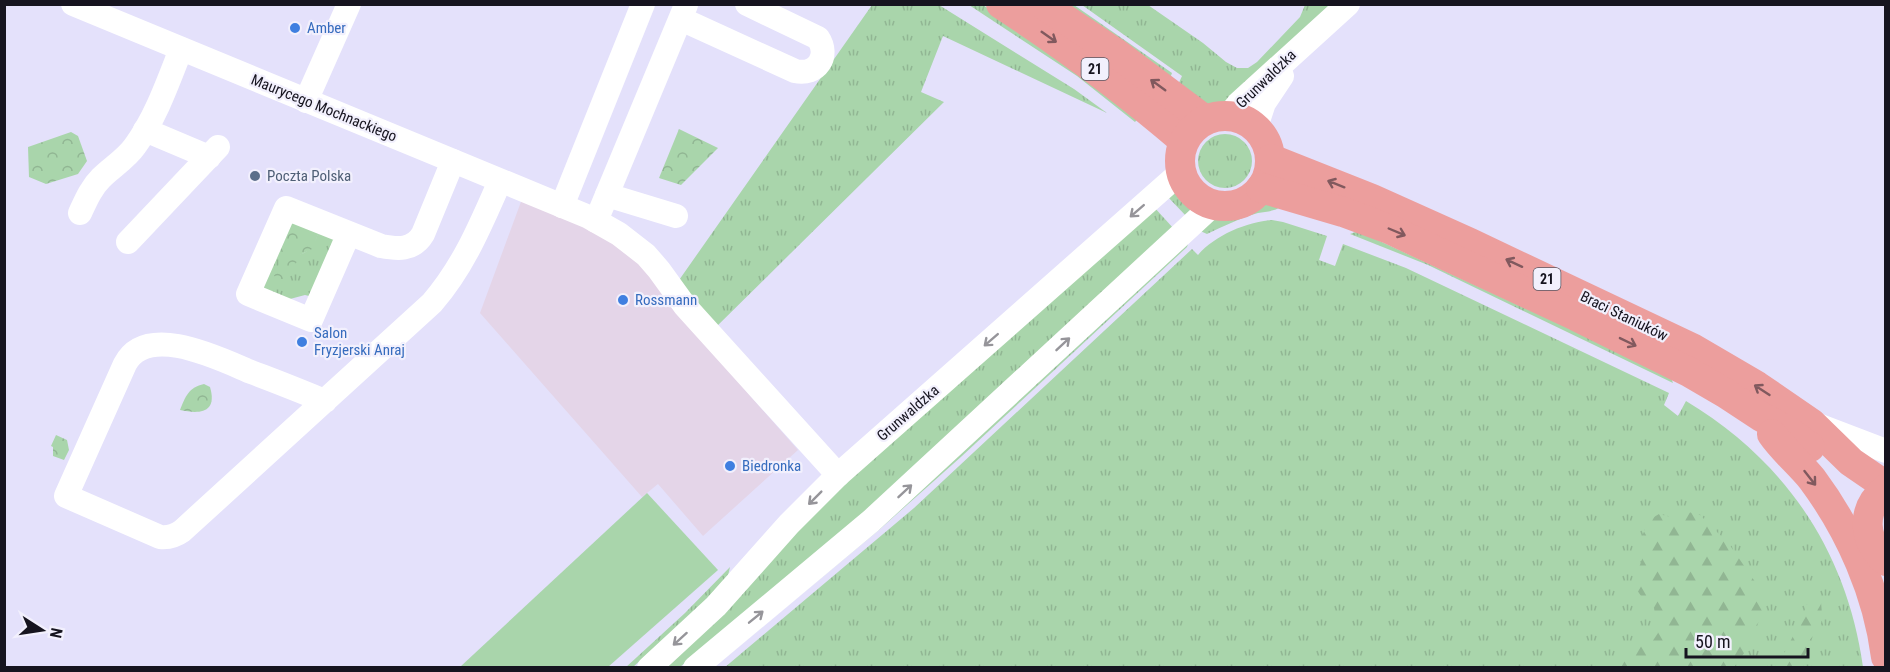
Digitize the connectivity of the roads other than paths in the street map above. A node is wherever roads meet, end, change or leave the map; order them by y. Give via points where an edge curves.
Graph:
1 (349, 4) edge
2 (643, 4) edge
3 (747, 4) edge
4 (1001, 4) edge
5 (1042, 4) edge
6 (1348, 4) edge
7 (83, 6) edge
8 (684, 12) edge
9 (1303, 44) junction
10 (182, 49) junction
11 (306, 101) junction
12 (1217, 118) junction
13 (1256, 127) junction
14 (146, 130) junction
15 (1184, 141) junction
16 (1271, 159) junction
17 (453, 161) junction
18 (1181, 172) junction
19 (500, 181) junction
20 (1261, 189) junction
21 (607, 195) junction
22 (1213, 205) junction
23 (80, 213) dead end
24 (577, 213) junction
25 (676, 216) dead end
26 (349, 233) junction
27 (128, 242) dead end
28 (324, 401) junction
29 (1760, 416) junction
30 (1810, 423) junction
31 (1886, 451) edge
32 (838, 475) junction
33 (1882, 492) edge
34 (1886, 561) edge
35 (1886, 657) edge
36 (649, 668) edge
37 (695, 668) edge

1 - 11 street
2 - 24 street
3 - 8 street via 818,38 822,54 817,66 809,72 795,71
4 -> 15 main road, 21 via 1104,75
12 -> 5 main road, 21
6 - 9 street, Grunwaldzka
7 - 10 street, Maurycego Mochnackiego
8 - 21 street
9 - 12 street, Grunwaldzka via 1238,104
9 - 13 street, Grunwaldzka via 1264,103
10 - 11 street, Maurycego Mochnackiego
10 - 14 street
11 - 17 street, Maurycego Mochnackiego
12 - 13 main road, 21 via 1244,119
12 - 15 main road via 1189,133
13 - 16 main road via 1264,136
14 - 23 street via 130,152 95,184
14 - 27 street via 214,152
15 - 18 main road
16 - 20 main road
30 -> 16 main road, Braci Staniuków / 21 via 1692,348 1470,243
17 - 19 street, Maurycego Mochnackiego
17 - 26 street via 423,234 415,244 389,248
18 - 22 main road via 1187,187
18 -> 32 street, Grunwaldzka
19 - 24 street, Maurycego Mochnackiego
19 - 28 street via 472,245 446,287
20 - 22 main road via 1239,204
20 -> 29 main road, Braci Staniuków / 21 via 1343,212 1422,243 1689,372
21 - 24 street
21 - 25 street
37 -> 22 street via 872,521
24 - 32 street, Maurycego Mochnackiego via 620,234 646,255 685,306
26 - 26 street via 286,208 248,294 311,321
28 - 28 street via 174,536 154,535 66,496 128,357 136,349 159,345 192,349
29 - 33 main road, Braci Staniuków / 21
29 -> 35 main road, 21 via 1812,479 1850,538 1872,594
30 - 31 street
30 - 33 main road, Braci Staniuków / 21
32 -> 36 street, Grunwaldzka via 716,606
33 - 34 main road via 1869,514 1867,527 1876,553

